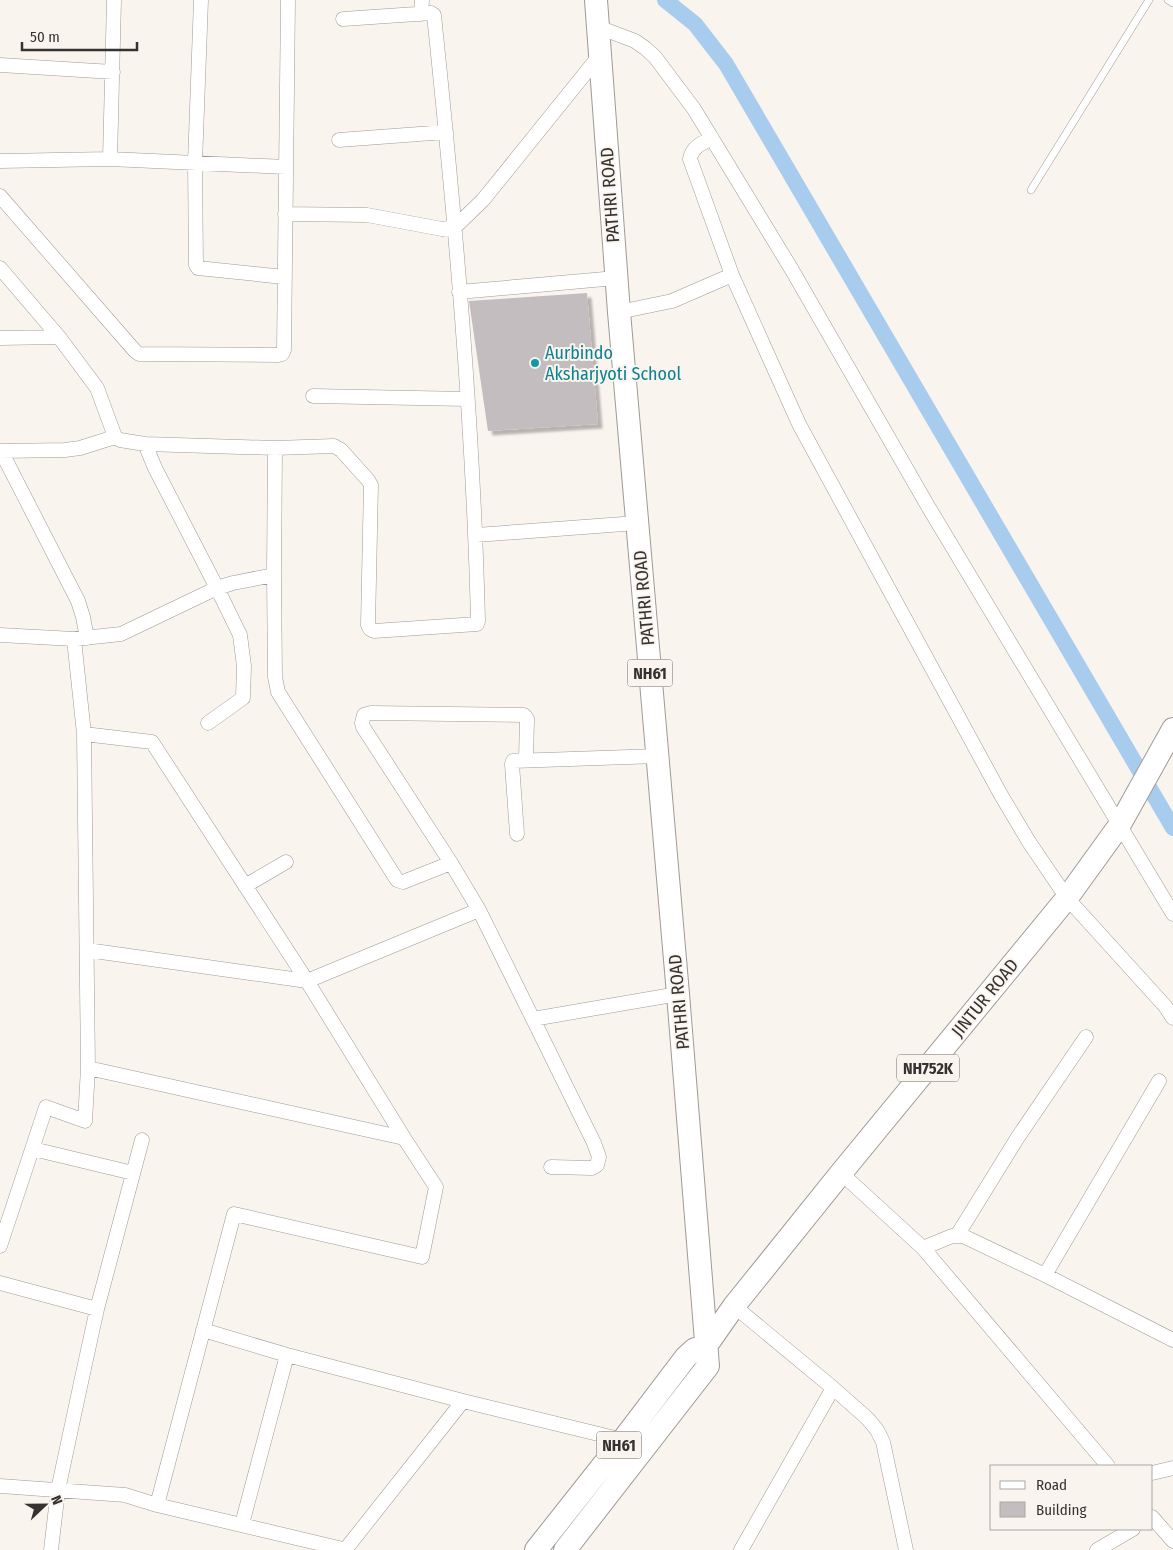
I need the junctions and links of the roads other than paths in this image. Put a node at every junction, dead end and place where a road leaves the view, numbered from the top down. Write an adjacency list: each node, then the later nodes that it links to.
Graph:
1 (114, 0): 12 (street)
2 (201, 0): 18 (street)
3 (288, 0): 19 (street)
4 (1149, 0): 20 (lane)
5 (1168, 0): 6 (lane)
6 (1173, 3)
7 (421, 7): 9 (street); 13 (street)
8 (594, 9): 10 (highway, PATHRI ROAD / NH61); 14 (street)
9 (343, 19)
10 (600, 54): 23 (street); 27 (highway, PATHRI ROAD / NH61)
11 (0, 65): 12 (street)
12 (113, 72): 16 (street)
13 (446, 132): 15 (street); 23 (street)
14 (712, 138): 25 (street); 49 (street)
15 (339, 140)
16 (110, 159): 17 (street); 18 (street)
17 (0, 161)
18 (195, 163): 19 (street); 26 (street)
19 (286, 166): 22 (street)
20 (1031, 190)
21 (0, 196): 26 (street)
22 (285, 214): 23 (street); 26 (street)
23 (455, 227): 28 (street)
24 (0, 268): 30 (street)
25 (732, 274): 29 (street); 54 (street)
26 (284, 277)
27 (616, 278): 28 (street); 29 (highway, PATHRI ROAD / NH61)
28 (459, 292): 33 (street)
29 (619, 312): 38 (highway, PATHRI ROAD / NH61)
30 (59, 337): 31 (street); 34 (street)
31 (0, 338)
32 (313, 396): 33 (street)
33 (467, 399): 39 (street)
34 (116, 437): 35 (street); 37 (street)
35 (145, 444): 36 (street); 41 (street)
36 (275, 448): 39 (street); 40 (street)
37 (0, 451): 43 (street)
38 (637, 523): 39 (street); 47 (highway, PATHRI ROAD / NH61)
39 (476, 535)
40 (274, 575): 41 (street); 52 (street)
41 (217, 588): 43 (street); 44 (street)
42 (0, 636): 43 (street)
43 (80, 639): 46 (street)
44 (208, 722)
45 (1173, 729): 49 (highway, NH752K)
46 (84, 734): 53 (street); 57 (street)
47 (658, 756): 48 (street); 59 (highway, PATHRI ROAD / NH61)
48 (526, 759): 50 (street); 52 (street)
49 (1122, 822): 54 (highway, JINTUR ROAD / NH752K); 56 (street)
50 (517, 834)
51 (286, 862): 53 (street)
52 (451, 862): 55 (street)
53 (245, 886): 58 (street)
54 (1067, 898): 60 (street); 70 (highway, JINTUR ROAD / NH752K)
55 (478, 910): 58 (street); 61 (street)
56 (1173, 914)
57 (86, 950): 58 (street); 63 (street)
58 (307, 982): 65 (street)
59 (678, 994): 61 (street); 80 (highway, PATHRI ROAD / NH61)
60 (1173, 1018)
61 (533, 1019): 68 (street)
62 (1086, 1037): 71 (street)
63 (88, 1068): 65 (street); 67 (street)
64 (1159, 1081): 74 (street)
65 (404, 1138): 78 (street)
66 (142, 1140): 69 (street)
67 (32, 1149): 69 (street); 72 (street)
68 (551, 1168)
69 (133, 1173): 76 (street)
70 (841, 1173): 73 (street); 77 (highway, JINTUR ROAD / NH752K)
71 (958, 1234): 73 (street); 74 (street)
72 (0, 1246)
73 (923, 1248): 85 (street)
74 (1045, 1275): 79 (street)
75 (0, 1283): 76 (street)
76 (97, 1309): 89 (street)
77 (731, 1310): 80 (highway, NH752K); 82 (street)
78 (203, 1330): 81 (street); 90 (street)
79 (1173, 1340)
80 (706, 1346): 84 (highway, NH61); 98 (highway, NH61)
81 (287, 1355): 83 (street); 92 (street)
82 (833, 1388): 99 (street); 100 (street)
83 (463, 1401): 84 (street); 96 (street)
84 (624, 1440): 97 (highway, NH61)
85 (1107, 1465)
86 (1173, 1468): 87 (street)
87 (1153, 1473)
88 (0, 1486): 89 (street)
89 (58, 1490): 90 (street); 95 (street)
90 (157, 1505): 92 (street)
91 (1153, 1518): 94 (street)
92 (242, 1524): 96 (street)
93 (1131, 1530): 101 (street)
94 (1173, 1541)
95 (51, 1550)
96 (346, 1550)
97 (536, 1550)
98 (565, 1550)
99 (741, 1550)
100 (906, 1550)
101 (1097, 1550)

